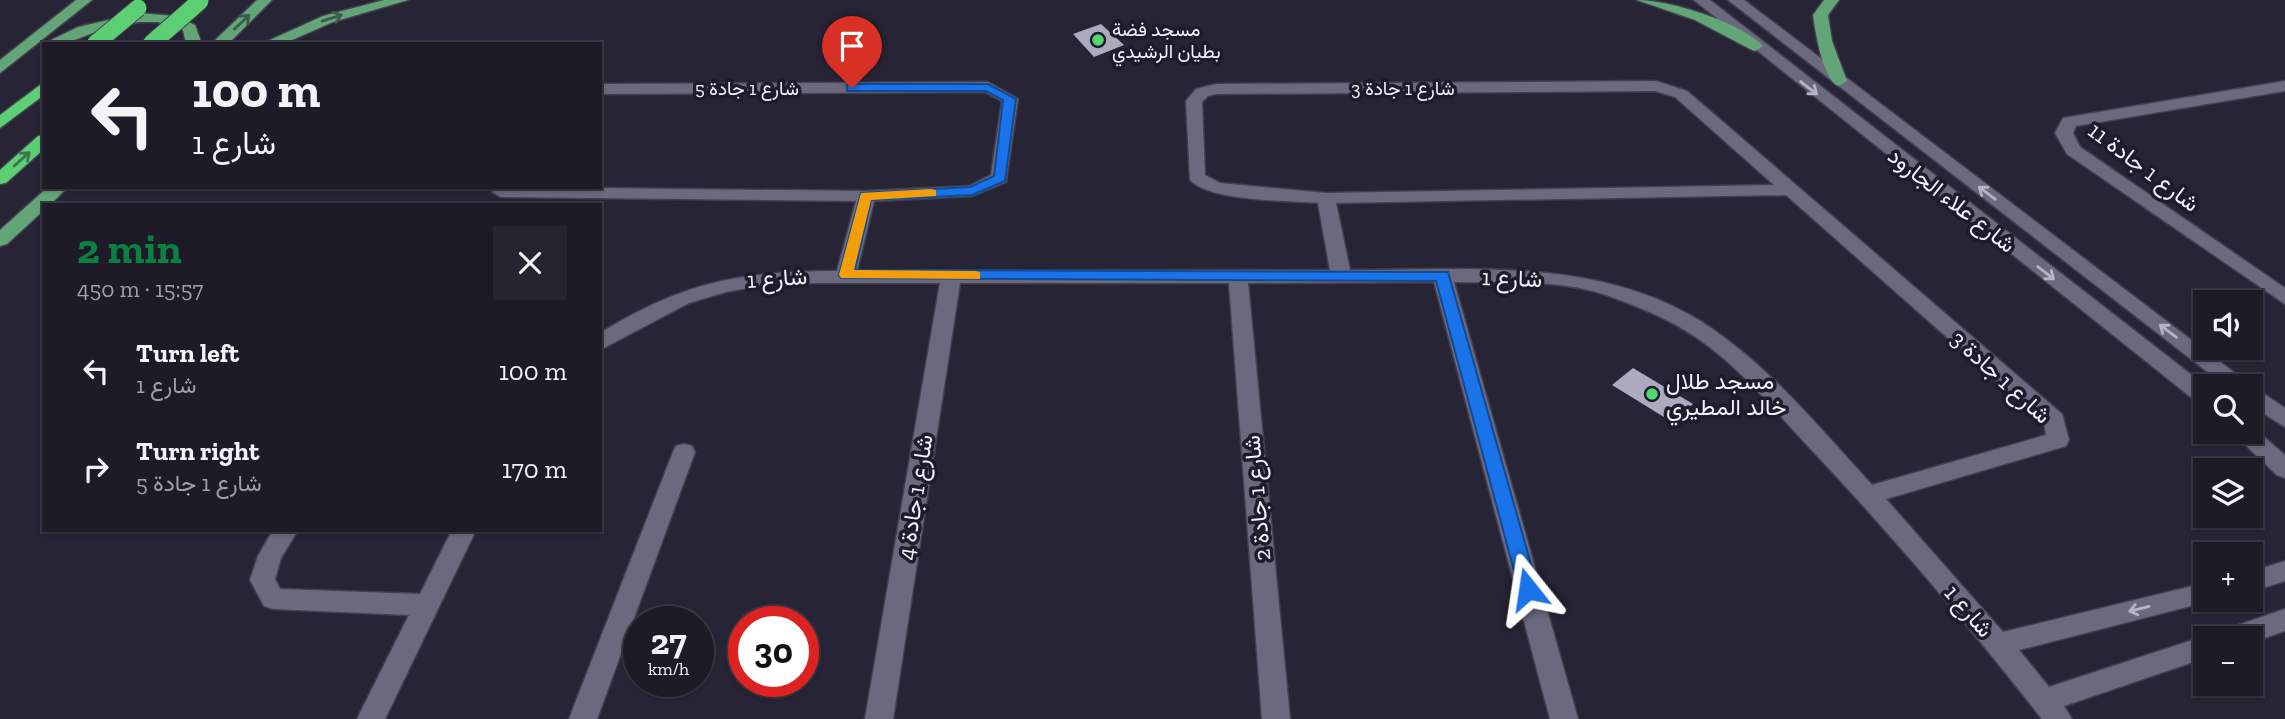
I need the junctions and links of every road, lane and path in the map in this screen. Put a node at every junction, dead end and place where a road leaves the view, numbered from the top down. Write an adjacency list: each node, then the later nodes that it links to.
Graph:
1 (85, 0): 10 (main road)
2 (147, 0): 12 (highway, bridge)
3 (201, 0): 13 (highway, bridge)
4 (265, 0): 15 (main road, one-way to 4)
5 (401, 0): 16 (main road, one-way to 5)
6 (1644, 0): 17 (main road)
7 (1701, 0): 17 (street, شارع علاء الجارود)
8 (1735, 0): 21 (street, شارع علاء الجارود)
9 (1832, 0): 21 (main road)
10 (67, 8): 19 (main road)
11 (56, 42): 14 (main road)
12 (97, 42)
13 (153, 42)
14 (194, 42)
15 (221, 42)
16 (274, 42)
17 (1755, 46): 42 (street, شارع علاء الجارود, one-way to 42)
18 (42, 48): 20 (main road)
19 (0, 68)
20 (0, 78)
21 (1839, 81): 41 (street, شارع علاء الجارود, one-way to 21)
22 (2285, 86): 39 (street, شارع 1 جادة 11)
23 (42, 89): 25 (highway)
24 (602, 89): 31 (street, شارع 1 جادة 5)
25 (0, 123)
26 (42, 142): 27 (highway, one-way to 26)
27 (0, 179)
28 (55, 189): 33 (main road)
29 (1788, 190): 32 (street, شارع 1 جادة 3); 32 (street, شارع 1 جادة 3); 48 (street, شارع 1 جادة 3)
30 (499, 195): 31 (street, شارع 1 جادة 5)
31 (866, 196): 34 (street)
32 (1326, 198): 36 (street)
33 (0, 240)
34 (846, 275): 35 (street, شارع 1); 40 (street, شارع 1)
35 (951, 275): 38 (street, شارع 1); 62 (street, شارع 1 جادة 4)
36 (1341, 275): 37 (street, شارع 1); 38 (street, شارع 1)
37 (1443, 276): 48 (street, شارع 1); 64 (street)
38 (1238, 277): 63 (street, شارع 1 جادة 2)
39 (2285, 297)
40 (602, 342)
41 (2225, 374)
42 (2193, 388)
43 (2263, 403): 44 (street)
44 (2285, 419)
45 (2259, 444): 47 (street)
46 (684, 452): 61 (street)
47 (2285, 469)
48 (1869, 495): 57 (street, شارع 1)
49 (285, 532): 54 (street)
50 (463, 532): 54 (street)
51 (2285, 571): 52 (street)
52 (2263, 578)
53 (2193, 596): 57 (street, شارع 1, one-way to 57)
54 (427, 605): 60 (street)
55 (2285, 620): 56 (street)
56 (2263, 628)
57 (1998, 644): 59 (street, شارع 1)
58 (2193, 652): 59 (street, شارع 1)
59 (2051, 710)
60 (371, 719)
61 (583, 719)
62 (879, 719)
63 (1276, 719)
64 (1564, 719)

